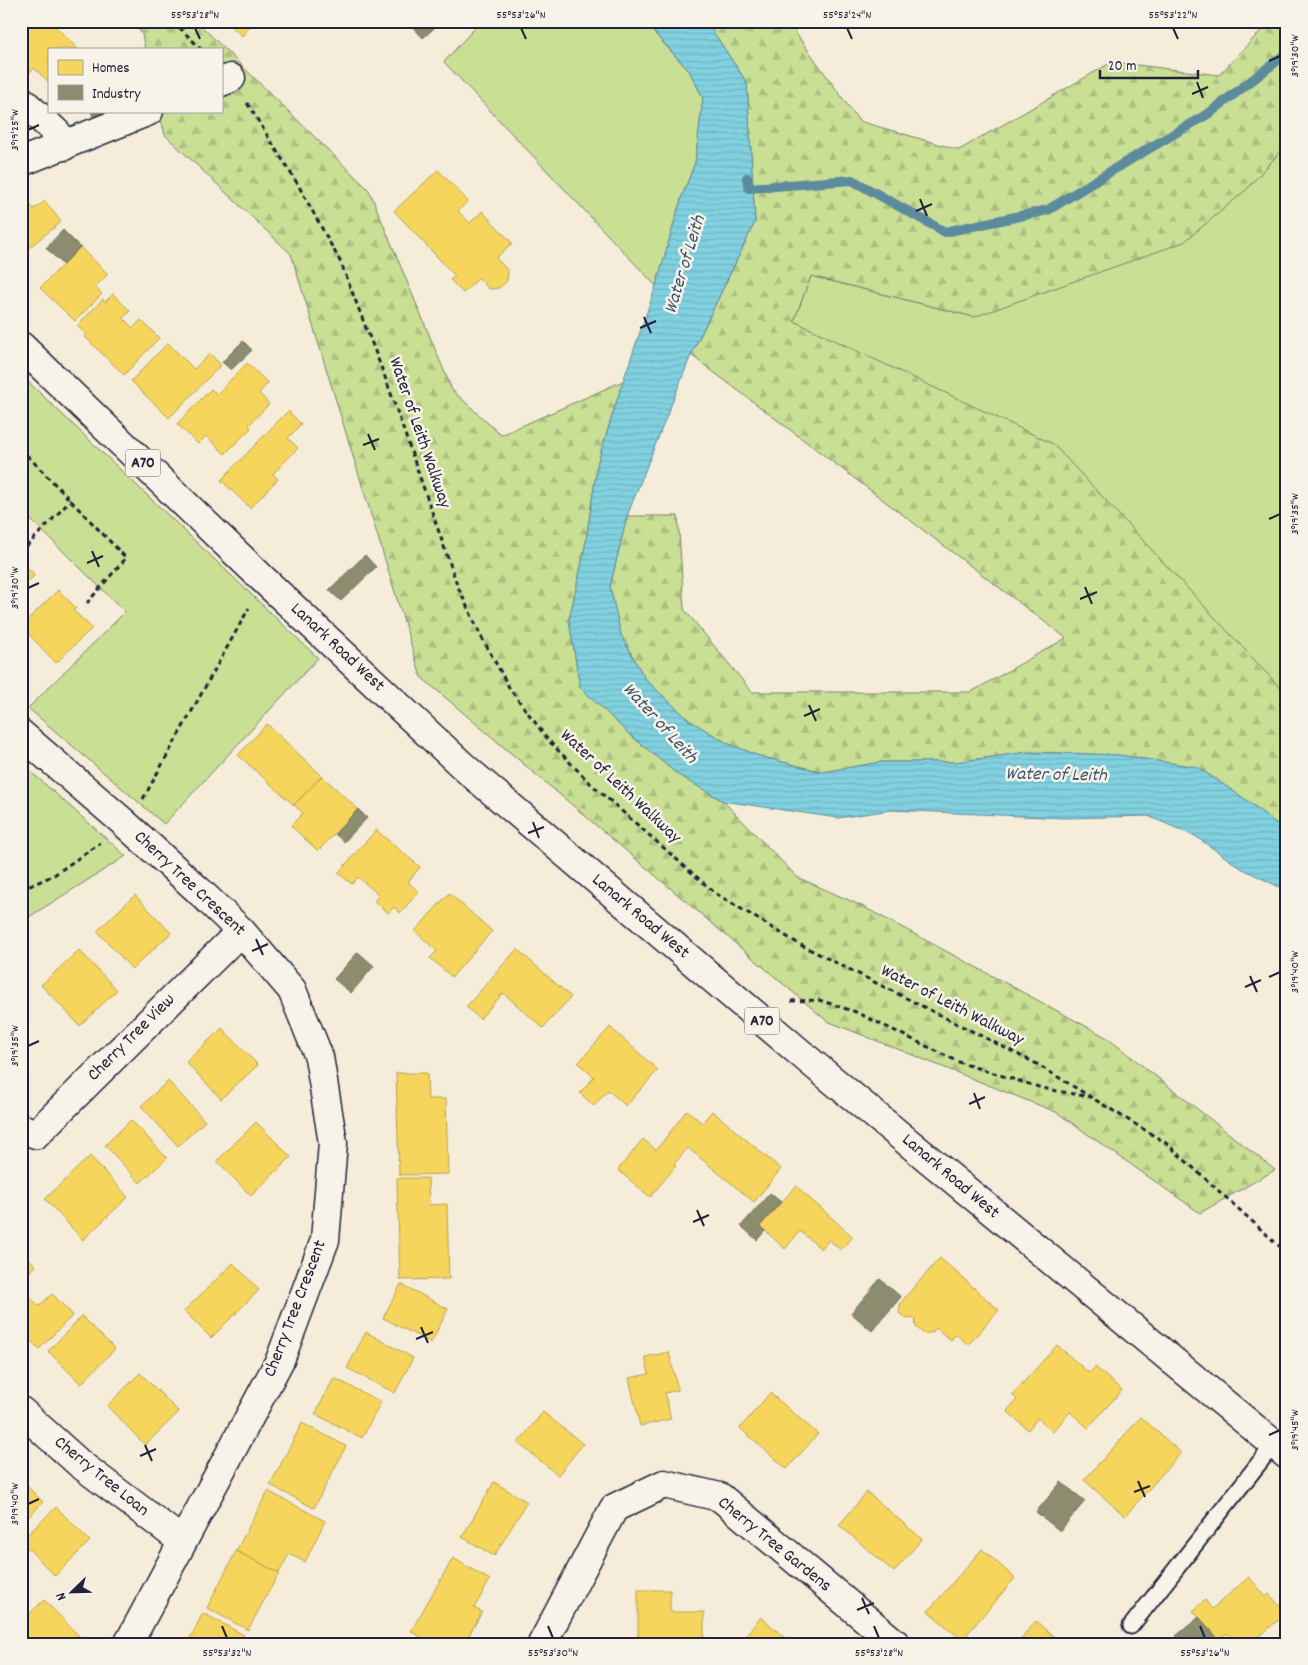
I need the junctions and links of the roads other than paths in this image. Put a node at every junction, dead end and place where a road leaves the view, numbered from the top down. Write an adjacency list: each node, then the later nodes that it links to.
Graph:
1 (21, 100): 3 (street)
2 (147, 112): 3 (street)
3 (64, 146): 4 (street)
4 (21, 162)
5 (21, 346): 10 (street, Lanark Road West / A70)
6 (21, 734): 7 (street, Cherry Tree Crescent)
7 (241, 932): 8 (street, Cherry Tree View); 11 (street, Cherry Tree Crescent)
8 (21, 1128)
9 (21, 1410): 11 (street, Cherry Tree Loan)
10 (1280, 1449): 12 (lane)
11 (182, 1541): 13 (street, Cherry Tree Crescent)
12 (1131, 1626)
13 (128, 1644)
14 (542, 1644): 15 (street, Cherry Tree Gardens)
15 (896, 1644)

